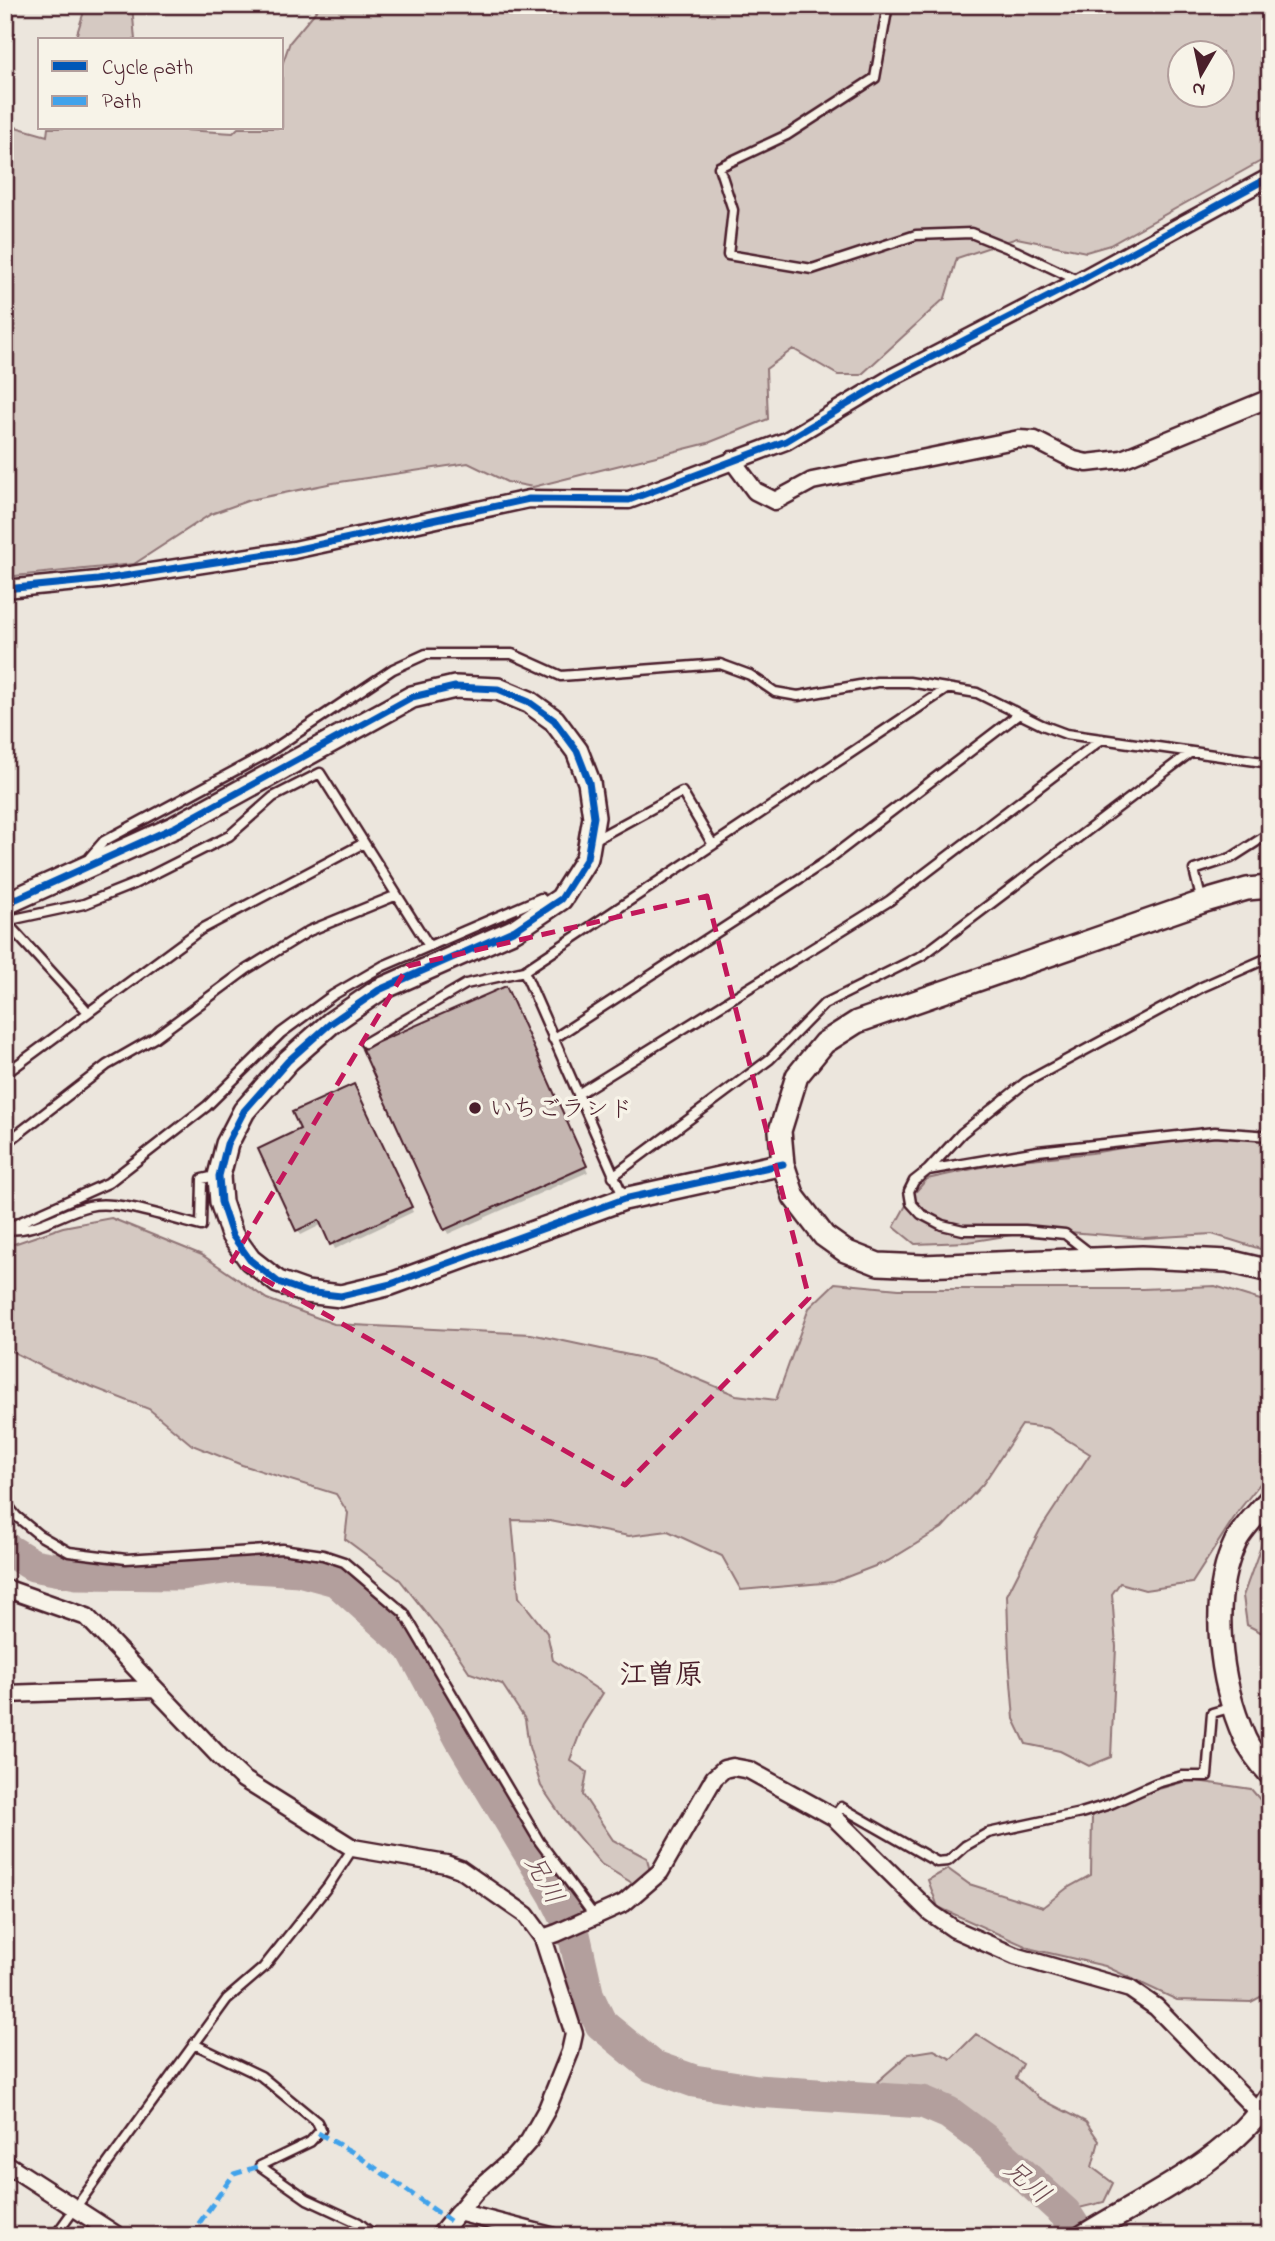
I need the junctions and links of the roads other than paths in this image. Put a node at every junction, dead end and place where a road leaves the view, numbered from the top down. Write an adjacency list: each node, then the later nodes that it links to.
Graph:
1 (888, 5): 3 (lane)
2 (1270, 177): 3 (street)
3 (1079, 281): 5 (street)
4 (1270, 398): 5 (street)
5 (732, 460): 6 (street)
6 (5, 589)
7 (948, 688): 8 (lane); 16 (lane); 17 (lane)
8 (1019, 714): 9 (lane); 28 (lane)
9 (1102, 739): 10 (lane); 31 (lane)
10 (1191, 752): 11 (lane); 37 (lane)
11 (1270, 763)
12 (279, 783): 14 (street); 15 (lane); 17 (street); 23 (lane)
13 (1270, 833): 20 (lane)
14 (589, 843): 16 (lane); 22 (street)
15 (364, 844): 19 (lane); 27 (lane)
16 (713, 845): 26 (lane)
17 (81, 868): 21 (street)
18 (1270, 887): 20 (street)
19 (397, 895): 24 (lane); 33 (lane)
20 (1202, 902): 34 (street)
21 (5, 904)
22 (550, 907): 24 (lane); 36 (street)
23 (6, 921): 27 (lane)
24 (429, 946): 39 (lane)
25 (1270, 957): 35 (lane)
26 (524, 971): 28 (lane); 29 (lane)
27 (88, 1012): 30 (lane)
28 (553, 1039): 31 (lane)
29 (365, 1042)
30 (5, 1074)
31 (578, 1094): 37 (lane)
32 (1270, 1136): 35 (lane)
33 (5, 1144)
34 (783, 1164): 38 (street); 40 (street)
35 (928, 1170): 40 (lane)
36 (219, 1176): 38 (street); 39 (lane)
37 (613, 1176): 38 (lane)
38 (624, 1199)
39 (5, 1229)
40 (1097, 1259): 41 (street)
41 (1270, 1271)
42 (1270, 1499): 47 (street)
43 (5, 1502): 51 (lane)
44 (5, 1588): 45 (street)
45 (154, 1689): 46 (street); 50 (street)
46 (5, 1694)
47 (1233, 1707): 48 (street); 49 (lane)
48 (1270, 1774)
49 (834, 1817): 51 (street); 54 (street)
50 (353, 1848): 52 (street); 53 (lane)
51 (595, 1917): 52 (street)
52 (550, 1936): 57 (street)
53 (194, 2044): 56 (lane); 60 (lane)
54 (1266, 2112): 63 (street)
55 (5, 2163): 56 (street)
56 (77, 2208): 58 (lane); 59 (street)
57 (458, 2212): 61 (street); 62 (street)
58 (55, 2236)
59 (118, 2236)
60 (374, 2236)
61 (439, 2236)
62 (551, 2236)
63 (1083, 2236)

